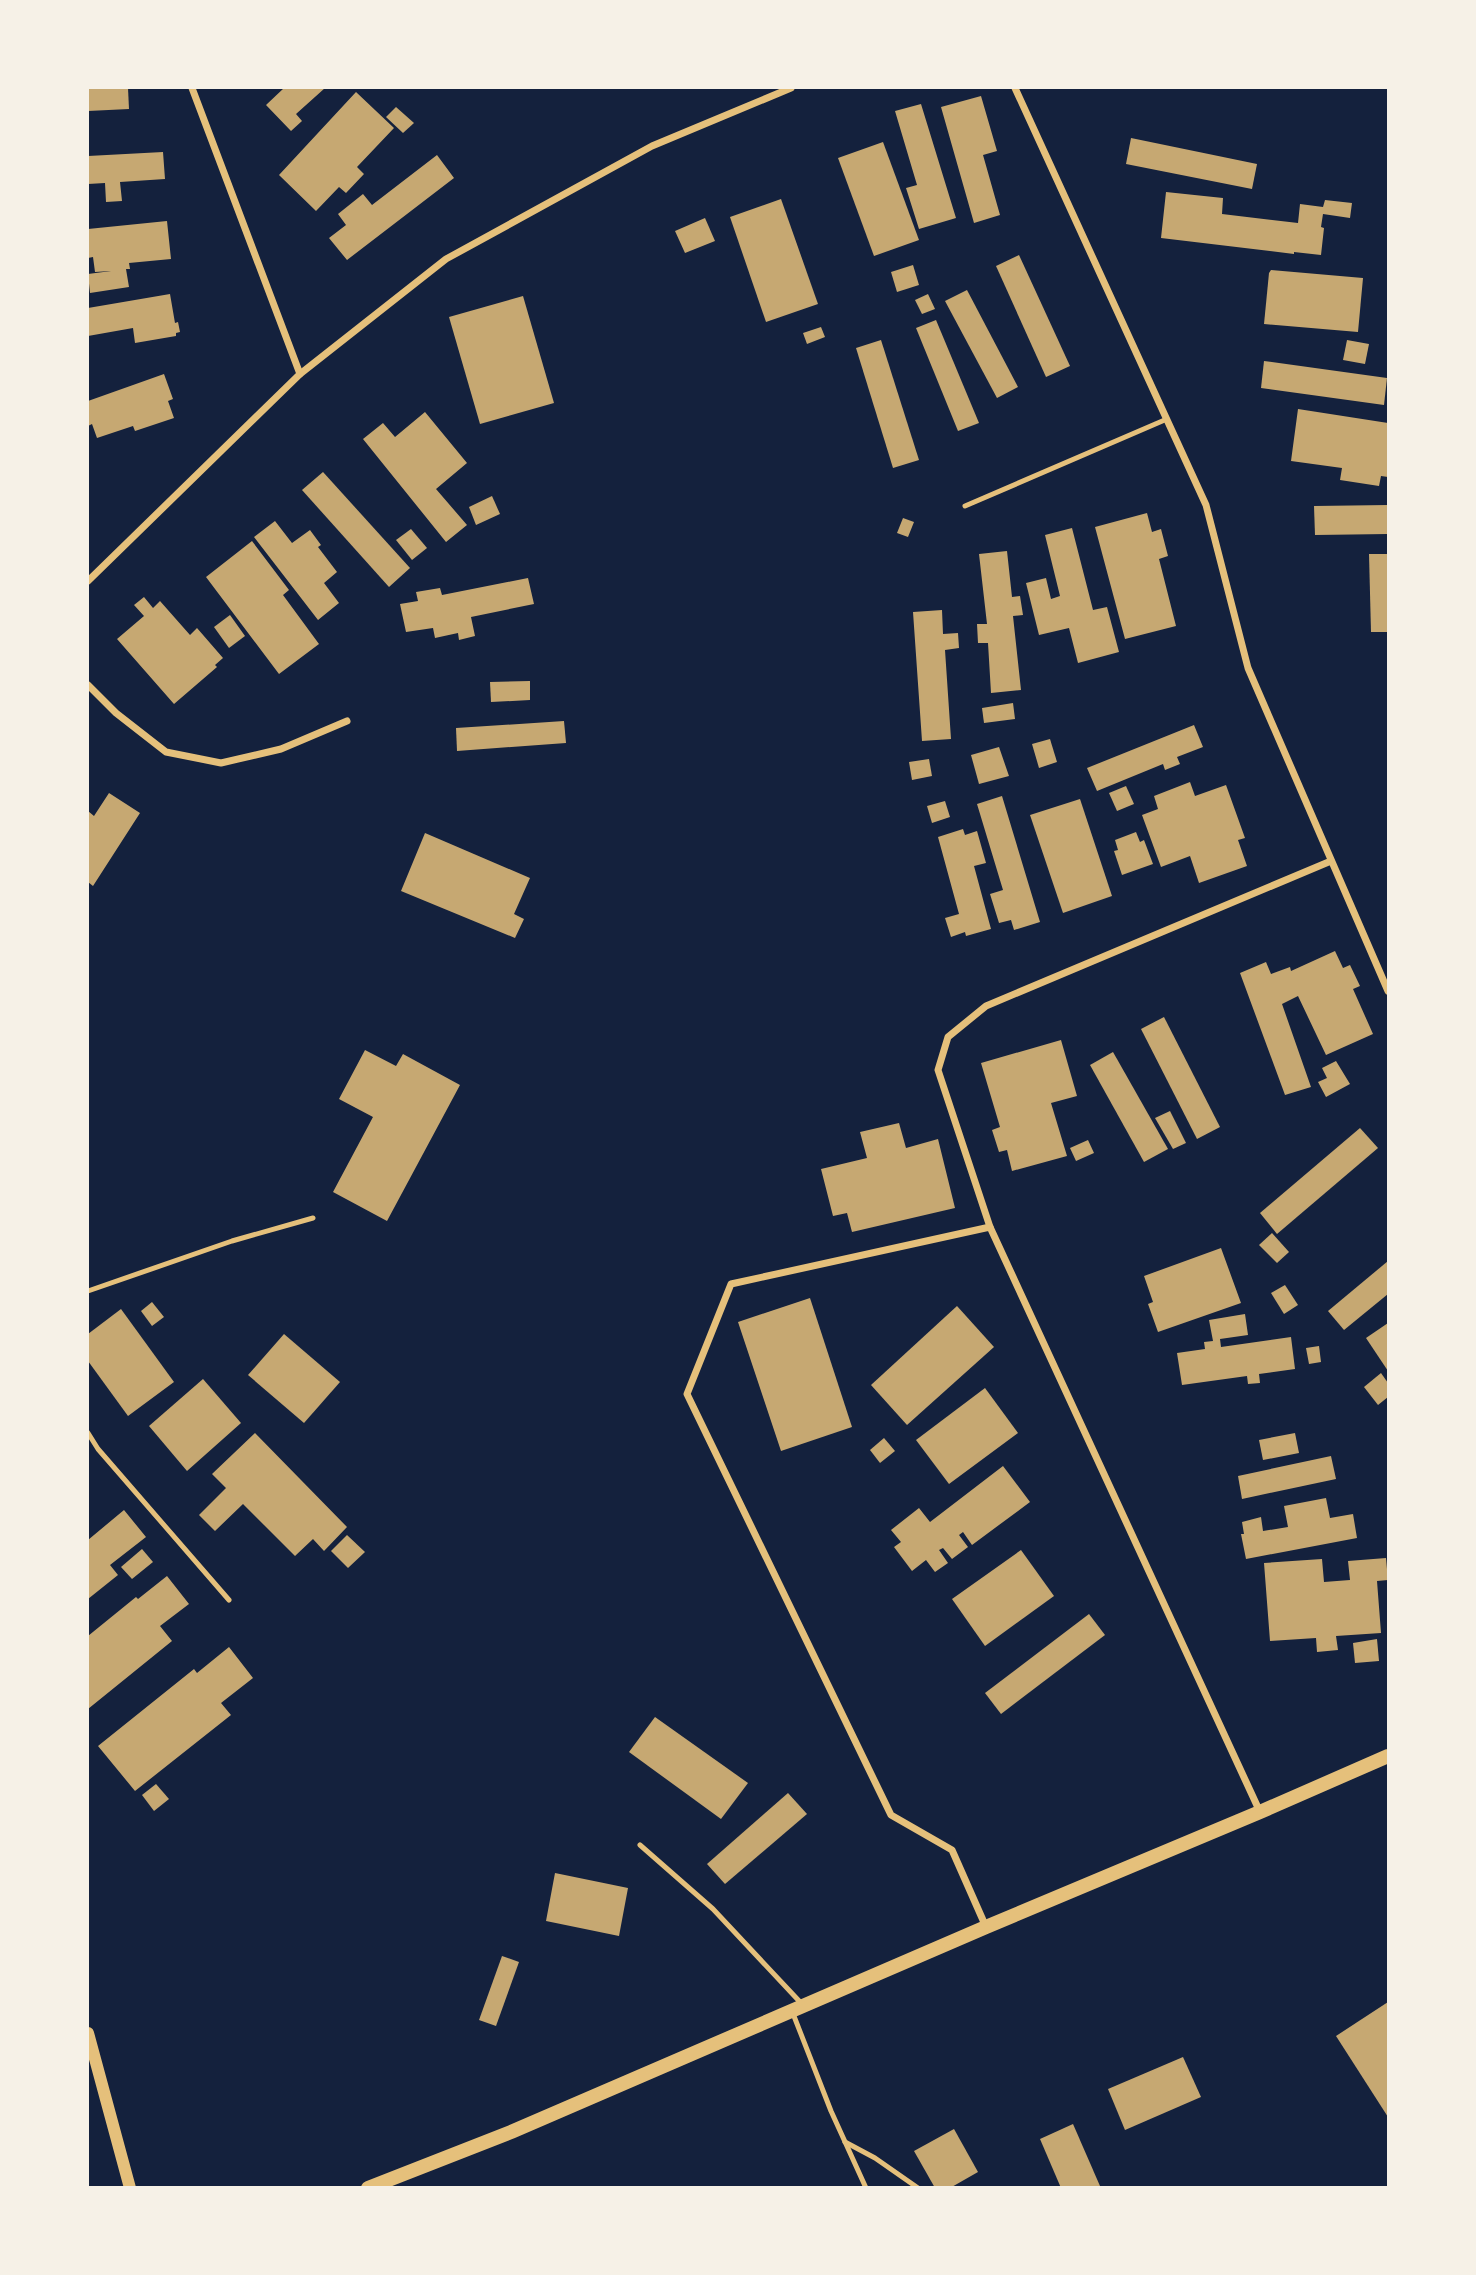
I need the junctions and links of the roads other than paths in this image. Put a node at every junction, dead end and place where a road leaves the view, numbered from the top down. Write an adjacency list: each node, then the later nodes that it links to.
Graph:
1 (192, 88): 4 (street)
2 (791, 88): 4 (street)
3 (1015, 88): 5 (street)
4 (300, 374): 7 (street)
5 (1167, 419): 6 (lane); 10 (street)
6 (965, 506)
7 (88, 581)
8 (88, 685): 9 (street)
9 (347, 721)
10 (1331, 861): 11 (street); 13 (street)
11 (1388, 991)
12 (313, 1218): 14 (lane)
13 (990, 1227): 18 (street); 20 (street)
14 (88, 1291)
15 (88, 1433): 16 (lane)
16 (229, 1600)
17 (1388, 1756): 18 (main road)
18 (1259, 1812): 20 (main road)
19 (640, 1844): 21 (lane)
20 (986, 1927): 21 (main road)
21 (798, 2008): 23 (lane); 25 (main road)
22 (88, 2033): 24 (street)
23 (845, 2142): 26 (lane); 27 (lane)
24 (130, 2188)
25 (368, 2188)
26 (866, 2188)
27 (918, 2188)

